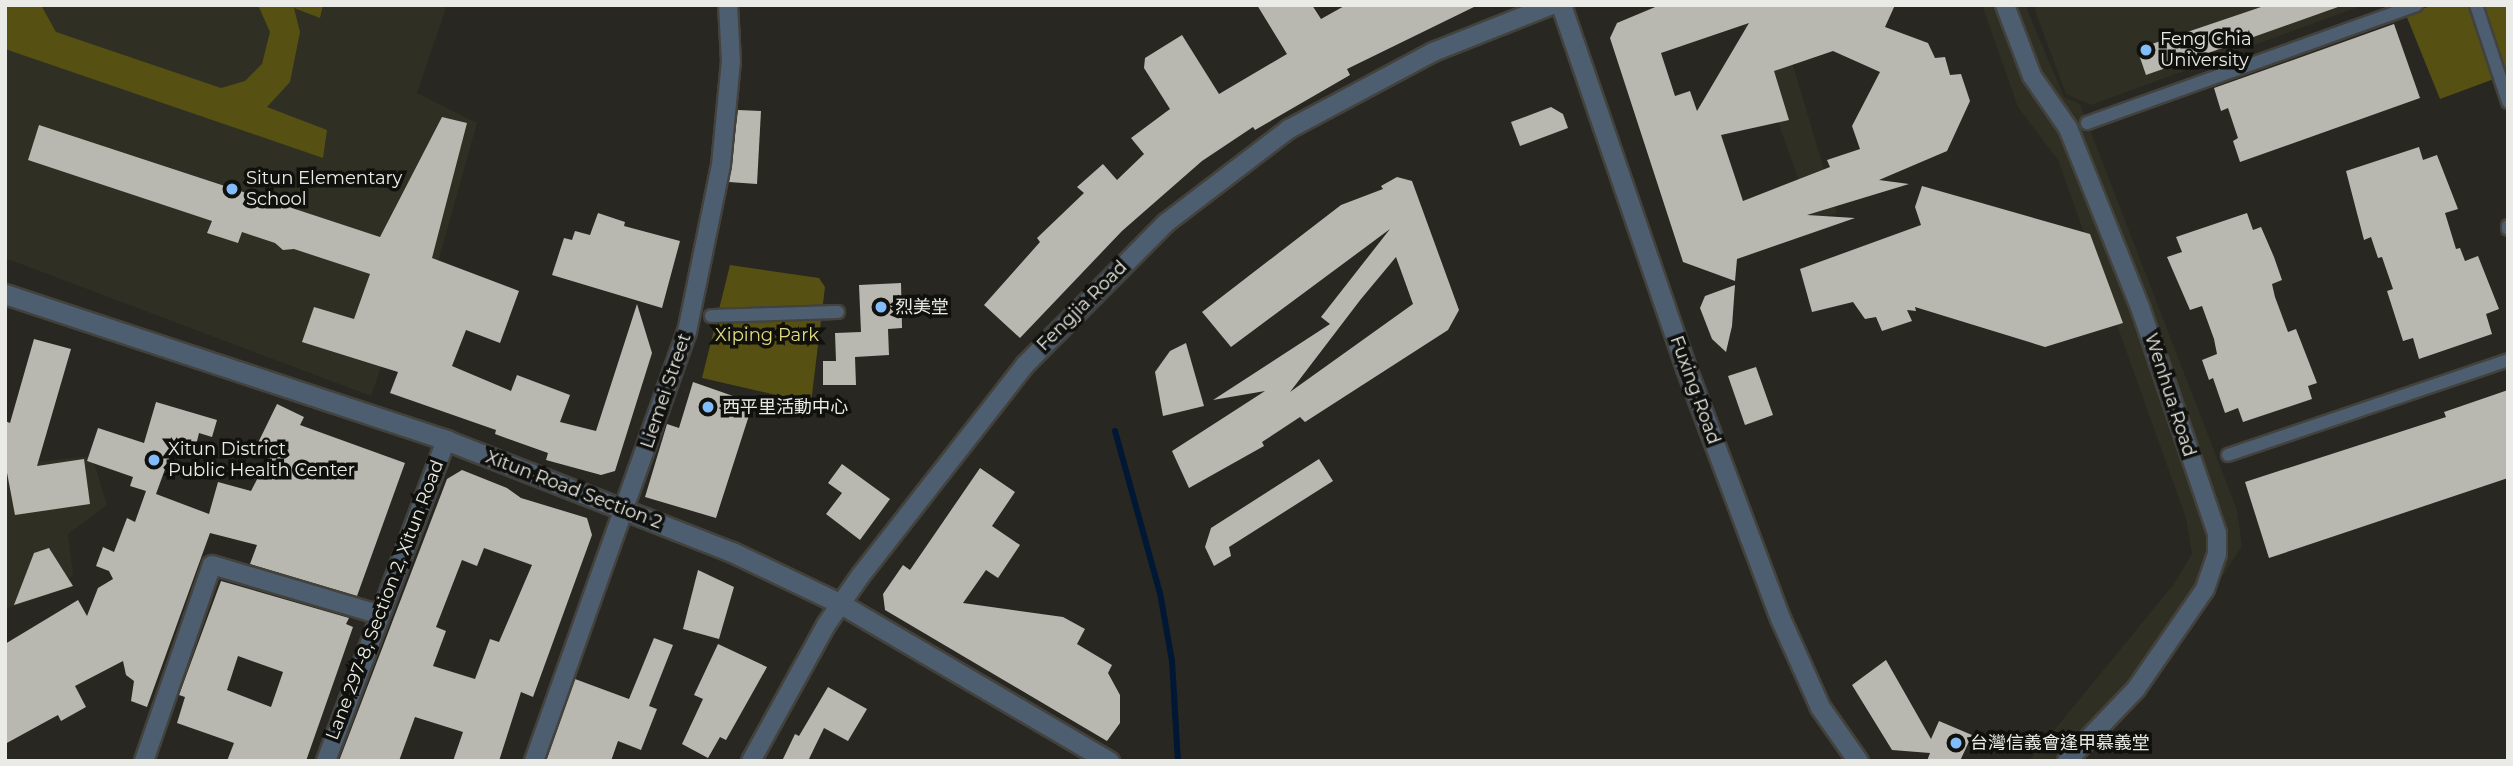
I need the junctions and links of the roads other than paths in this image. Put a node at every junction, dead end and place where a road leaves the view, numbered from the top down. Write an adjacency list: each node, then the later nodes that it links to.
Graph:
1 (728, 5): 15 (street, Liemei Street)
2 (1552, 5): 16 (street, Fengjia Road)
3 (1561, 5): 23 (street, Fuxing Road)
4 (2005, 5): 24 (street, Wenhua Road)
5 (2416, 5): 8 (street)
6 (2476, 5): 7 (street)
7 (2508, 102)
8 (2087, 123)
9 (5, 295): 13 (street, Xitun Road Section 2)
10 (838, 312): 11 (street)
11 (711, 316)
12 (2508, 360): 14 (street)
13 (446, 440): 15 (street, Xitun Road Section 2); 17 (street, Lane 297-8, Section 2, Xitun Road)
14 (2228, 455)
15 (624, 509): 16 (street, Xitun Road Section 2); 20 (street, Liemei Street)
16 (841, 604): 21 (street, Fengjia Road); 22 (street, Xitun Road Section 2)
17 (377, 614): 18 (street); 19 (street, Lane 297-8, Section 2, Xitun Road)
18 (144, 761)
19 (326, 761)
20 (534, 761)
21 (751, 761)
22 (1109, 761)
23 (1858, 761)
24 (2067, 761)

